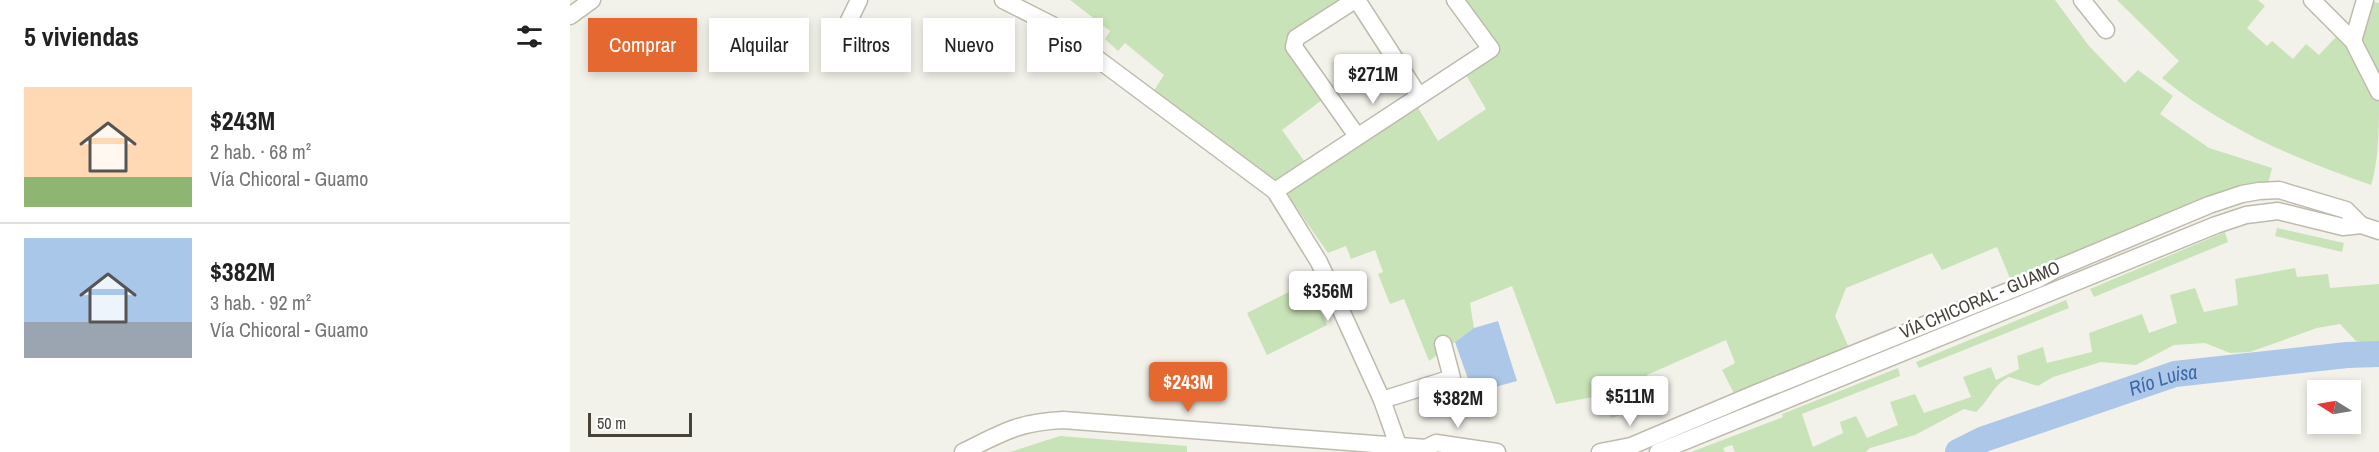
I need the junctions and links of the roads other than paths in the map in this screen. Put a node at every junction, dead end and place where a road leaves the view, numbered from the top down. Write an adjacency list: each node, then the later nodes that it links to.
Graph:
1 (592, 0): 9 (street)
2 (859, 0): 10 (street)
3 (1003, 0): 16 (street)
4 (1356, 0): 14 (street); 15 (street)
5 (1455, 0): 14 (street)
6 (2082, 0): 11 (street)
7 (2312, 0): 12 (street)
8 (2365, 0): 12 (street)
9 (570, 16)
10 (850, 18)
11 (2106, 30)
12 (2353, 41): 13 (street)
13 (2379, 92)
14 (1419, 96): 15 (street)
15 (1357, 136): 16 (street)
16 (1275, 191): 24 (street)
17 (2373, 227): 18 (street, VÍA CHICORAL - GUAMO); 19 (street, VÍA CHICORAL - GUAMO)
18 (2056, 269): 19 (street); 20 (street, VÍA CHICORAL - GUAMO)
19 (2062, 287): 22 (street, VÍA CHICORAL - GUAMO)
20 (1890, 338): 22 (street); 23 (street, VÍA CHICORAL - GUAMO)
21 (1443, 344): 24 (street)
22 (1897, 354): 23 (street, VÍA CHICORAL - GUAMO)
23 (1767, 397): 25 (street, VÍA CHICORAL - GUAMO)
24 (1382, 400): 26 (street)
25 (1671, 437): 30 (street, VÍA CHICORAL - GUAMO); 31 (street, VÍA CHICORAL - GUAMO)
26 (1398, 445): 27 (street); 28 (street)
27 (1428, 450): 29 (street)
28 (963, 452)
29 (1497, 452)
30 (1600, 452)
31 (1658, 452)

